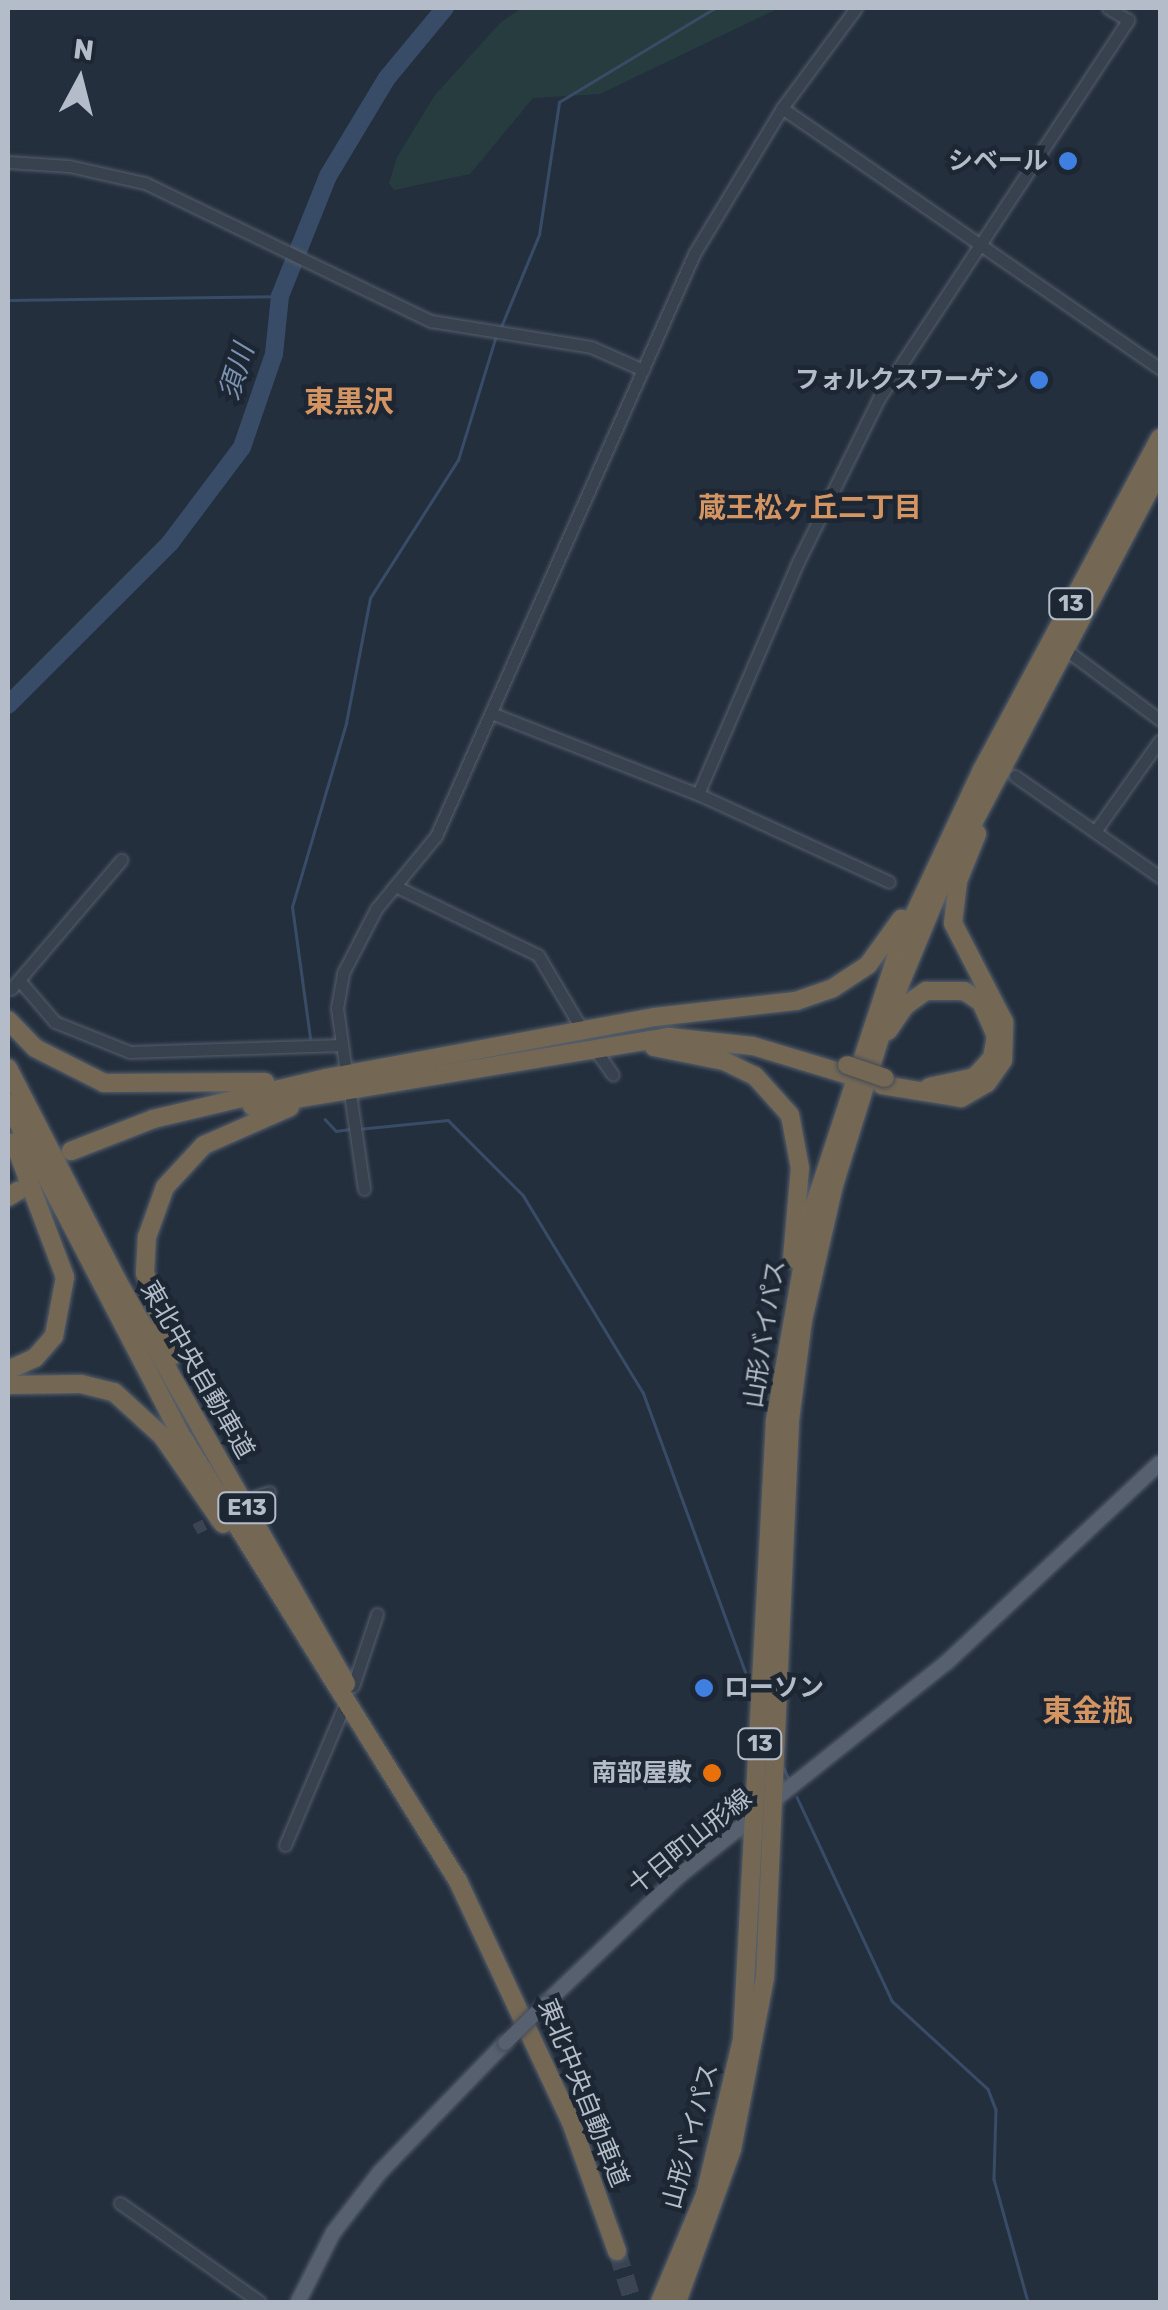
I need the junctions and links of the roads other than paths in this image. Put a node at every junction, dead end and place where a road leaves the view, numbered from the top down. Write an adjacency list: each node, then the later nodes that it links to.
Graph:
1 (856, 8): 3 (street)
2 (1108, 8): 5 (street)
3 (782, 108): 5 (street); 7 (street)
4 (8, 162): 7 (street)
5 (980, 242): 6 (street); 17 (street)
6 (1160, 369)
7 (643, 370): 11 (street)
8 (1160, 438): 15 (highway, 山形バイパス / 13)
9 (1160, 470): 10 (highway, 山形バイパス / 13)
10 (1062, 647): 12 (highway, 山形バイパス / 13); 13 (street)
11 (492, 714): 17 (street); 22 (street)
12 (1024, 718): 25 (highway, 山形バイパス / 13); 32 (highway)
13 (1160, 720)
14 (1160, 740): 18 (street)
15 (982, 770): 24 (highway); 41 (highway, 山形バイパス / 13)
16 (1015, 776): 18 (street)
17 (698, 794): 21 (street)
18 (1096, 830): 20 (street)
19 (121, 860): 26 (street)
20 (1160, 877)
21 (889, 882)
22 (395, 886): 24 (street); 26 (street)
23 (8, 1020): 33 (highway)
24 (582, 1029): 30 (highway); 33 (highway)
25 (878, 1044): 32 (highway); 49 (highway, 山形バイパス / 13)
26 (341, 1045): 28 (street)
27 (601, 1049): 30 (highway); 31 (street); 33 (highway); 41 (highway)
28 (344, 1065)
29 (8, 1068): 46 (highway, 東北中央自動車道 / E13)
30 (846, 1070): 32 (highway)
31 (613, 1075)
32 (884, 1082)
33 (327, 1086): 37 (highway); 46 (highway)
34 (350, 1100): 38 (street)
35 (8, 1103): 47 (highway, 東北中央自動車道 / E13)
36 (8, 1128): 39 (highway)
37 (74, 1156)
38 (364, 1189)
39 (8, 1370)
40 (8, 1386): 47 (highway)
41 (780, 1389): 49 (highway, 山形バイパス / 13)
42 (1160, 1463): 49 (main road, 十日町山形線)
43 (269, 1492): 44 (street)
44 (254, 1497)
45 (377, 1614): 47 (street)
46 (322, 1639): 48 (highway, 東北中央自動車道 / E13)
47 (345, 1698): 48 (highway, 東北中央自動車道 / E13); 50 (street)
48 (408, 1798): 52 (highway, 東北中央自動車道 / E13)
49 (767, 1808): 54 (main road, 十日町山形線, bridge); 55 (highway, 山形バイパス / 13); 56 (highway, 山形バイパス / 13)
50 (285, 1845)
51 (120, 2203): 53 (street)
52 (617, 2251)
53 (260, 2302)
54 (298, 2302)
55 (660, 2302)
56 (676, 2302)

